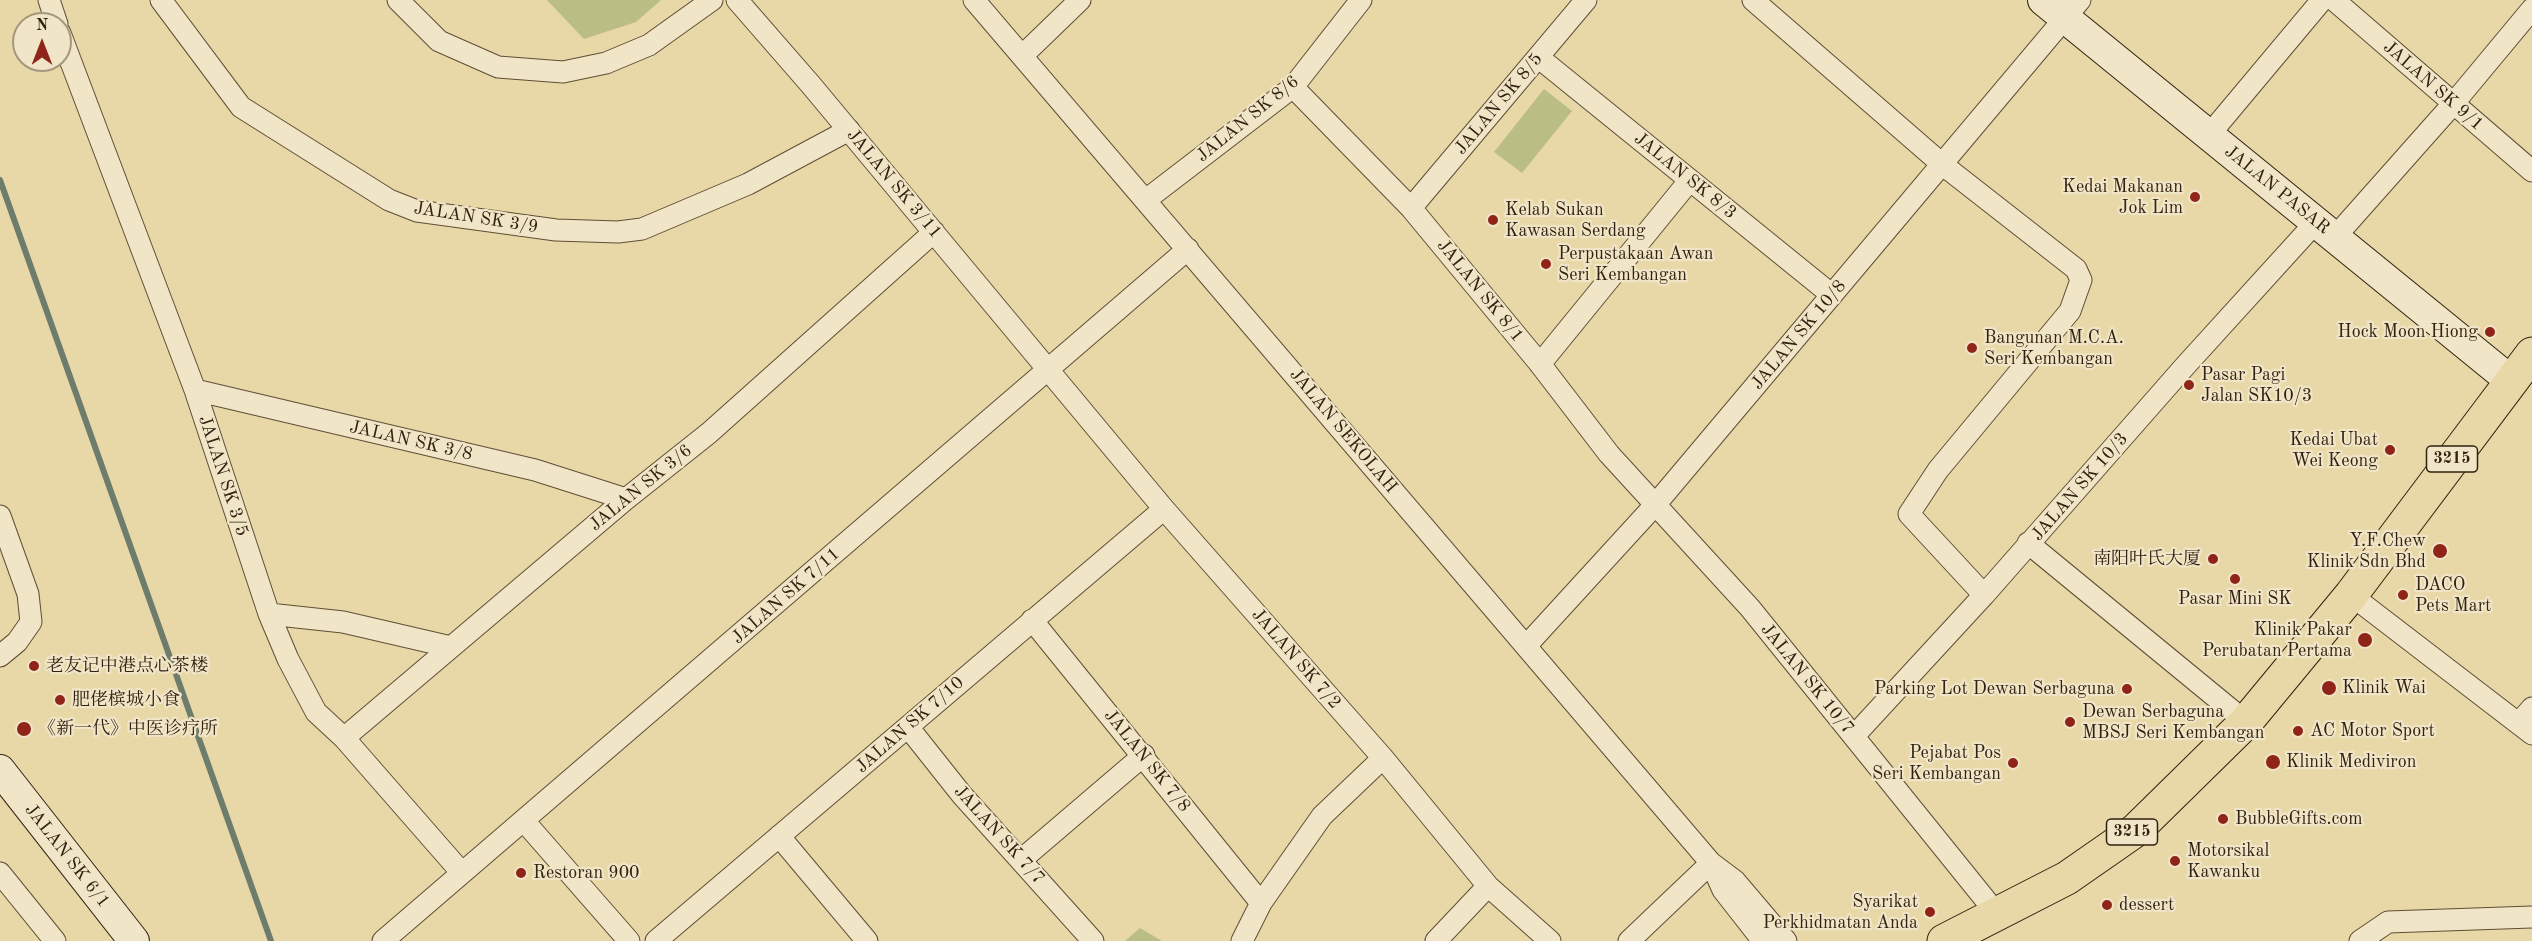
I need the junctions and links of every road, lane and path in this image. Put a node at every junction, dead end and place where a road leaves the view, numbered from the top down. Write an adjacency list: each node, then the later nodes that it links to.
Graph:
1 (161, 0): 19 (street, JALAN SK 3/9)
2 (398, 0): 3 (street)
3 (712, 0)
4 (736, 0): 19 (street, JALAN SK 3/11)
5 (974, 0): 14 (street, JALAN SEKOLAH)
6 (1080, 0): 14 (street)
7 (1361, 0): 17 (street, JALAN SK 8/6)
8 (1586, 0): 15 (street, JALAN SK 8/5)
9 (1754, 0): 21 (street)
10 (2322, 0): 20 (street)
11 (2334, 0): 18 (street, JALAN SK 9/1)
12 (2063, 6): 20 (street, JALAN PASAR); 21 (street, JALAN SK 10/8)
13 (2532, 9): 18 (street, JALAN SK 10/3)
14 (1022, 56): 24 (street, JALAN SEKOLAH)
15 (1538, 57): 23 (street, JALAN SK 8/3); 25 (street, JALAN SK 8/5)
16 (72, 65): 34 (street, JALAN SK 3/5)
17 (1293, 87): 24 (street, JALAN SK 8/6); 25 (street, JALAN SK 8/1)
18 (2453, 104): 22 (street, JALAN SK 9/1); 26 (street, JALAN SK 10/3)
19 (849, 130): 27 (street, JALAN SK 3/11)
20 (2210, 135): 26 (street, JALAN PASAR)
21 (1943, 165): 29 (street, JALAN SK 10/8); 40 (street)
22 (2532, 171)
23 (1690, 180): 29 (street, JALAN SK 8/3); 31 (street)
24 (1147, 200): 28 (street, JALAN SEKOLAH)
25 (1411, 208): 31 (street, JALAN SK 8/1)
26 (2326, 229): 33 (street, JALAN PASAR); 39 (street, JALAN SK 10/3)
27 (934, 232): 32 (street, JALAN SK 3/11); 35 (street, JALAN SK 3/6)
28 (1188, 249): 32 (street, JALAN SK 7/11); 44 (street, JALAN SEKOLAH)
29 (1832, 295): 36 (street, JALAN SK 10/8)
30 (2532, 354): 33 (main road, 3215)
31 (1540, 364): 36 (street, JALAN SK 8/1)
32 (1048, 370): 37 (street, JALAN SK 7/2); 55 (street, JALAN SK 7/11)
33 (2511, 381): 41 (main road, 3215)
34 (195, 390): 35 (street, JALAN SK 3/8); 42 (street, JALAN SK 3/5)
35 (626, 499): 45 (street, JALAN SK 3/6)
36 (1655, 505): 44 (street, JALAN SK 10/8); 50 (street, JALAN SK 10/7)
37 (1164, 509): 43 (street, JALAN SK 7/10); 53 (street, JALAN SK 7/2)
38 (0, 516): 46 (street)
39 (2028, 543): 40 (street); 47 (street, JALAN SK 10/3)
40 (1984, 595): 50 (street)
41 (2351, 595): 47 (main road, 3215); 48 (street)
42 (269, 614): 45 (street); 51 (street, JALAN SK 3/5)
43 (1032, 620): 49 (street, JALAN SK 7/10); 52 (street, JALAN SK 7/8)
44 (1526, 646): 58 (street, JALAN SEKOLAH)
45 (451, 647): 51 (street, JALAN SK 3/6)
46 (0, 656)
47 (2246, 722): 63 (main road, 3215)
48 (2528, 722)
49 (908, 727): 56 (street, JALAN SK 7/10); 57 (street, JALAN SK 7/7)
50 (1854, 736): 63 (street, JALAN SK 10/7)
51 (344, 738): 60 (street, JALAN SK 3/5)
52 (1144, 755): 57 (street); 62 (street, JALAN SK 7/8)
53 (1383, 758): 61 (street, JALAN SK 7/2); 62 (street)
54 (0, 770): 67 (street, JALAN SK 6/1)
55 (524, 821): 60 (street, JALAN SK 7/11); 68 (street)
56 (779, 837): 69 (street, JALAN SK 7/10); 70 (street)
57 (1022, 860): 71 (street, JALAN SK 7/7)
58 (1711, 863): 75 (street); 76 (street, JALAN SEKOLAH); 77 (street, JALAN SEKOLAH)
59 (0, 873): 66 (street)
60 (462, 873): 65 (street, JALAN SK 7/11)
61 (1488, 886): 73 (street); 74 (street, JALAN SK 7/2)
62 (1261, 903): 72 (street)
63 (1997, 914): 78 (main road, 3215)
64 (2532, 917): 79 (street)
65 (392, 938)
66 (55, 941)
67 (134, 941)
68 (629, 941)
69 (656, 941)
70 (867, 941)
71 (1094, 941)
72 (1242, 941)
73 (1436, 941)
74 (1550, 941)
75 (1629, 941)
76 (1763, 941)
77 (1786, 941)
78 (1944, 941)
79 (2360, 941)

